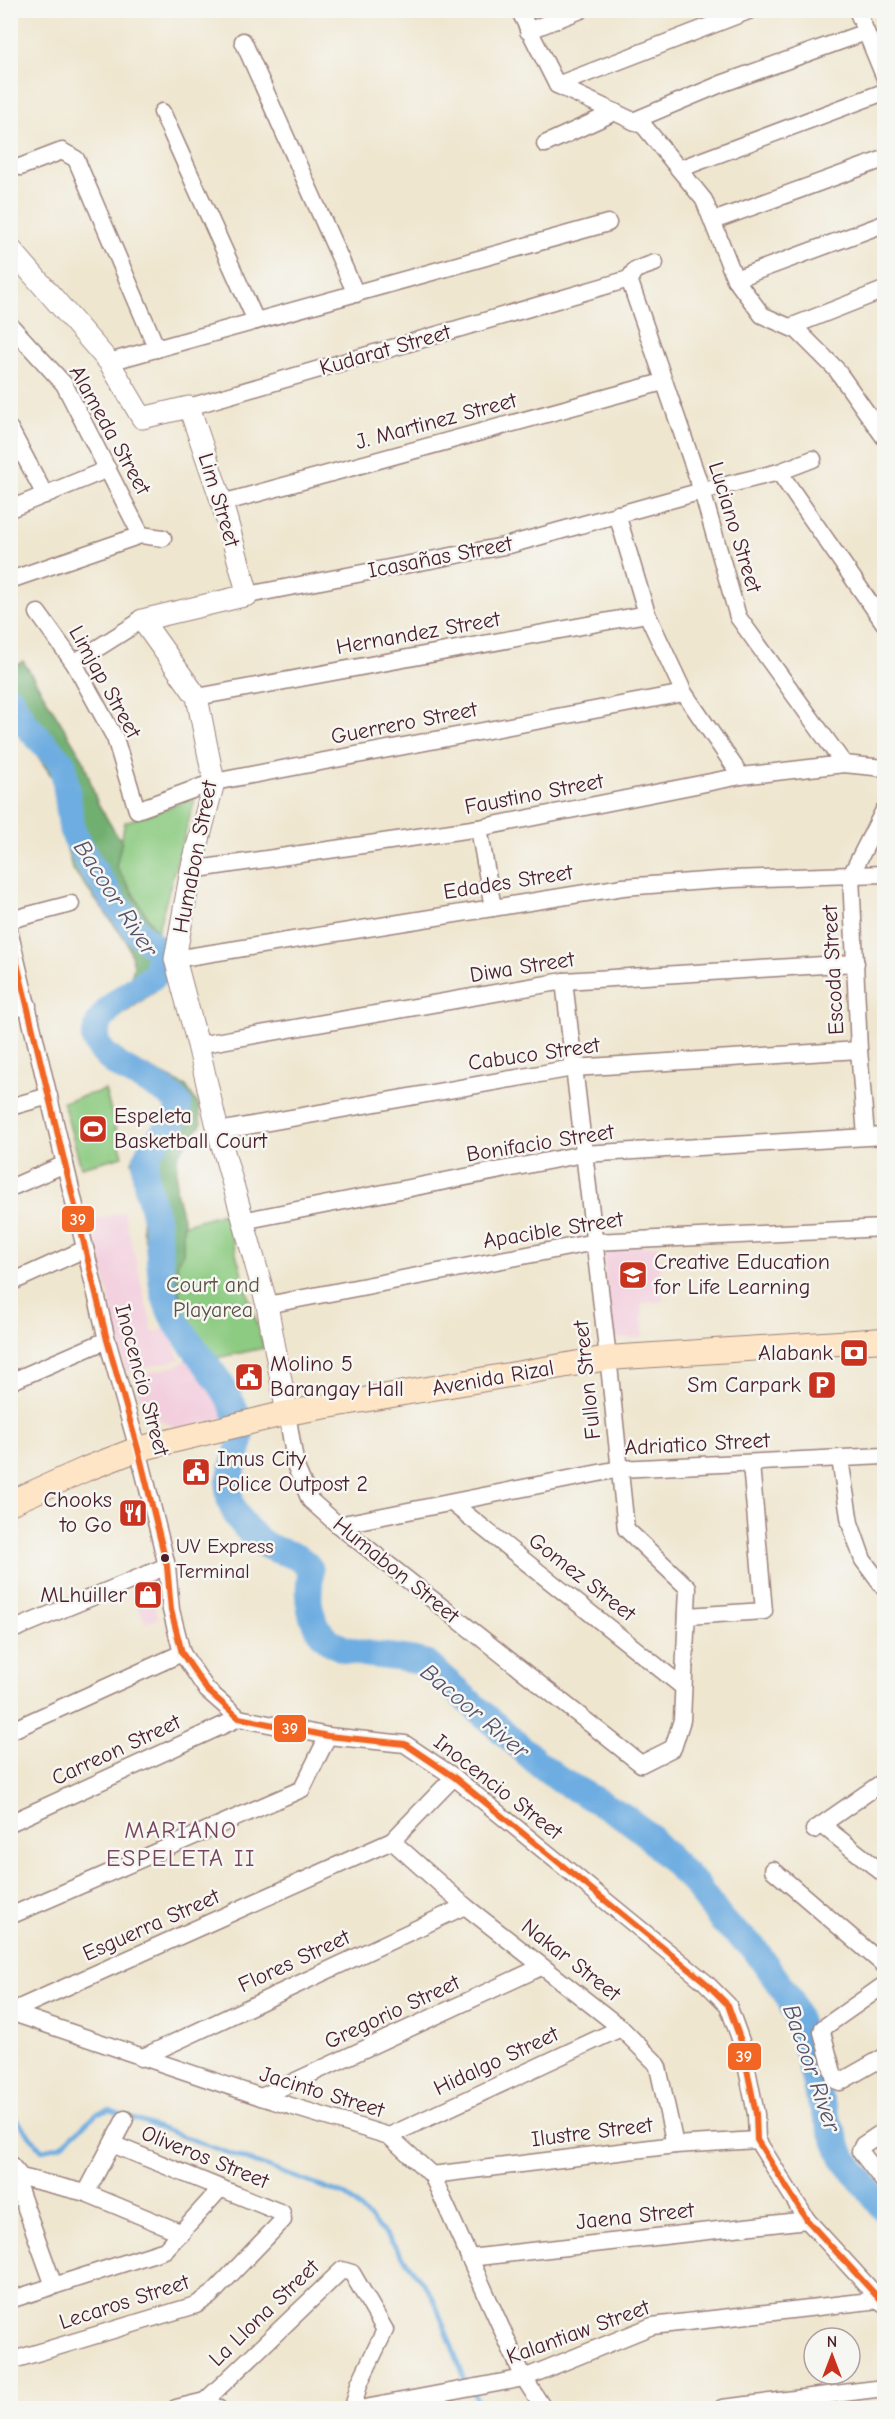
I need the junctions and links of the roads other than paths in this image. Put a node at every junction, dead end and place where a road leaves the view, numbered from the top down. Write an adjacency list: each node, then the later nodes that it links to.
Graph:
1 (519, 10): 5 (street)
2 (581, 10): 5 (street)
3 (751, 10): 9 (street)
4 (857, 10): 6 (street)
5 (528, 31): 9 (street)
6 (866, 32): 8 (street); 13 (street)
7 (243, 41): 26 (street)
8 (885, 76)
9 (557, 85): 12 (street)
10 (885, 92): 17 (street)
11 (162, 112): 27 (street)
12 (615, 112): 13 (street); 14 (street)
13 (633, 121): 17 (street)
14 (545, 144)
15 (885, 159): 18 (street)
16 (20, 167): 30 (street)
17 (679, 169): 18 (street)
18 (712, 221): 24 (street)
19 (608, 224): 26 (street)
20 (885, 224): 24 (street)
21 (10, 248): 31 (street)
22 (655, 262): 23 (street, Kudarat Street)
23 (628, 279): 32 (street, Luciano Street); 33 (street, Kudarat Street)
24 (735, 279): 29 (street)
25 (885, 290): 29 (street)
26 (356, 294): 27 (street)
27 (256, 321): 30 (street)
28 (10, 325): 37 (street, Alameda Street)
29 (790, 327): 35 (street)
30 (157, 349): 31 (street)
31 (109, 362): 33 (street, Kudarat Street)
32 (663, 382): 39 (street, Luciano Street); 41 (street, J. Martinez Street)
33 (189, 407): 41 (street, Lim Street)
34 (11, 432): 40 (street)
35 (885, 437)
36 (813, 459): 38 (street, Icasañas Street)
37 (108, 469): 40 (street); 44 (street, Alameda Street)
38 (779, 472): 39 (street, Icasañas Street); 51 (street)
39 (702, 491): 43 (street, Icasañas Street); 55 (street, Luciano Street)
40 (45, 495): 42 (street)
41 (222, 503): 47 (street, Lim Street)
42 (10, 509)
43 (617, 514): 47 (street, Icasañas Street); 49 (street)
44 (141, 535): 45 (street); 46 (street)
45 (163, 538)
46 (10, 580)
47 (248, 595): 50 (street, Icasañas Street)
48 (38, 613): 52 (street, Limjap Street)
49 (647, 614): 53 (street); 54 (street, Hernandez Street)
50 (142, 620): 52 (street, Icasañas Street); 54 (street, Humabon Street)
51 (885, 623)
52 (74, 663): 59 (street, Limjap Street)
53 (684, 693): 57 (street); 58 (street, Guerrero Street)
54 (197, 697): 58 (street, Humabon Street)
55 (844, 764): 56 (street, Faustino Street); 57 (street, Faustino Street)
56 (885, 768)
57 (741, 777): 61 (street, Faustino Street)
58 (214, 782): 59 (street, Guerrero Street); 62 (street, Humabon Street)
59 (137, 810)
60 (885, 810): 63 (street, Escoda Street)
61 (479, 828): 62 (street, Faustino Street); 66 (street)
62 (191, 870): 69 (street, Humabon Street)
63 (851, 874): 64 (street, Edades Street); 66 (street, Edades Street); 70 (street, Escoda Street)
64 (885, 874)
65 (70, 904): 67 (street)
66 (494, 908): 69 (street, Edades Street)
67 (10, 920)
68 (10, 934): 72 (street, Inocencio Street)
69 (175, 959): 74 (street, Humabon Street)
70 (856, 963): 71 (street, Diwa Street); 75 (street, Escoda Street)
71 (564, 981): 74 (street, Diwa Street); 76 (street, Fullon Street)
72 (27, 1005): 73 (street); 77 (street, Inocencio Street)
73 (10, 1010)
74 (198, 1045): 79 (street, Humabon Street)
75 (859, 1050): 76 (street, Cabuco Street); 80 (street, Escoda Street)
76 (573, 1068): 79 (street, Cabuco Street); 82 (street, Fullon Street)
77 (49, 1096): 78 (street); 83 (street, Inocencio Street)
78 (10, 1107)
79 (218, 1131): 85 (street, Humabon Street)
80 (867, 1136): 81 (street, Bonifacio Street); 82 (street, Bonifacio Street)
81 (885, 1136)
82 (583, 1154): 85 (street, Bonifacio Street); 87 (street, Fullon Street)
83 (65, 1164): 84 (street); 88 (street, Inocencio Street)
84 (10, 1188)
85 (242, 1221): 90 (street, Humabon Street)
86 (885, 1228): 87 (street, Apacible Street)
87 (595, 1242): 90 (street, Apacible Street); 93 (street, Fullon Street)
88 (85, 1250): 89 (street); 91 (street, Inocencio Street)
89 (10, 1283)
90 (267, 1305): 95 (street, Humabon Street)
91 (106, 1340): 94 (street); 96 (street, Inocencio Street)
92 (885, 1340): 93 (main road, Avenida Rizal)
93 (608, 1358): 95 (main road, Avenida Rizal); 100 (street, Fullon Street)
94 (10, 1382)
95 (287, 1413): 96 (main road, Avenida Rizal); 103 (street, Humabon Street)
96 (138, 1449): 101 (main road, Avenida Rizal); 104 (street, Inocencio Street)
97 (885, 1456): 98 (street, Adriatico Street)
98 (840, 1459): 99 (street, Adriatico Street); 105 (street)
99 (751, 1464): 100 (street, Adriatico Street); 106 (street)
100 (619, 1469): 102 (street, Adriatico Street); 106 (street, Fullon Street)
101 (10, 1503)
102 (452, 1503): 103 (street, Adriatico Street); 109 (street, Gomez Street)
103 (338, 1525): 113 (street, Humabon Street)
104 (167, 1566): 107 (street); 108 (street, Inocencio Street)
105 (885, 1588)
106 (687, 1616): 109 (street, Fullon Street)
107 (10, 1631)
108 (182, 1653): 110 (street, Inocencio Street); 111 (street)
109 (683, 1687): 113 (street, Fullon Street)
110 (239, 1718): 112 (street, Inocencio Street); 116 (street, Carreon Street)
111 (10, 1731)
112 (328, 1736): 114 (street, Inocencio Street); 121 (street)
113 (673, 1748)
114 (454, 1777): 117 (street, Esguerra Street); 133 (street, Inocencio Street)
115 (885, 1781): 119 (street)
116 (10, 1823)
117 (392, 1841): 120 (street, Nakar Street); 125 (street, Esguerra Street)
118 (773, 1870): 122 (street)
119 (885, 1874)
120 (465, 1906): 123 (street, Nakar Street); 128 (street, Flores Street)
121 (10, 1916)
122 (885, 1965)
123 (542, 1967): 126 (street, Nakar Street); 129 (street, Gregorio Street)
124 (885, 1985): 127 (street)
125 (10, 2012): 128 (street, Jacinto Street)
126 (621, 2028): 132 (street, Hidalgo Street); 135 (street, Nakar Street)
127 (885, 2057)
128 (141, 2058): 129 (street, Jacinto Street)
129 (261, 2097): 132 (street, Jacinto Street)
130 (125, 2119): 134 (street)
131 (885, 2131): 138 (street)
132 (389, 2136): 136 (street, Jacinto Street)
133 (757, 2140): 135 (street, Ilustre Street); 142 (street, Inocencio Street)
134 (112, 2144): 139 (street, Oliveros Street); 140 (street)
135 (675, 2145): 136 (street, Ilustre Street)
136 (432, 2175): 144 (street, Jacinto Street)
137 (15, 2180): 140 (street); 145 (street)
138 (885, 2182)
139 (221, 2188): 141 (street, Oliveros Street); 143 (street)
140 (86, 2193): 143 (street)
141 (282, 2213): 148 (street, Lecaros Street)
142 (807, 2220): 144 (street, Jaena Street); 147 (street, Inocencio Street)
143 (182, 2234): 145 (street)
144 (469, 2258): 149 (street, Jacinto Street)
145 (54, 2286): 146 (street)
146 (10, 2300)
147 (882, 2302): 149 (street, Kalantiaw Street)
148 (12, 2357)
149 (524, 2378): 154 (street, Kalantiaw Street); 155 (street, Jacinto Street)
150 (885, 2388): 156 (street)
151 (211, 2405): 152 (street); 153 (street, La Llona Street)
152 (176, 2409)
153 (353, 2409)
154 (365, 2409)
155 (543, 2409)
156 (722, 2409)

